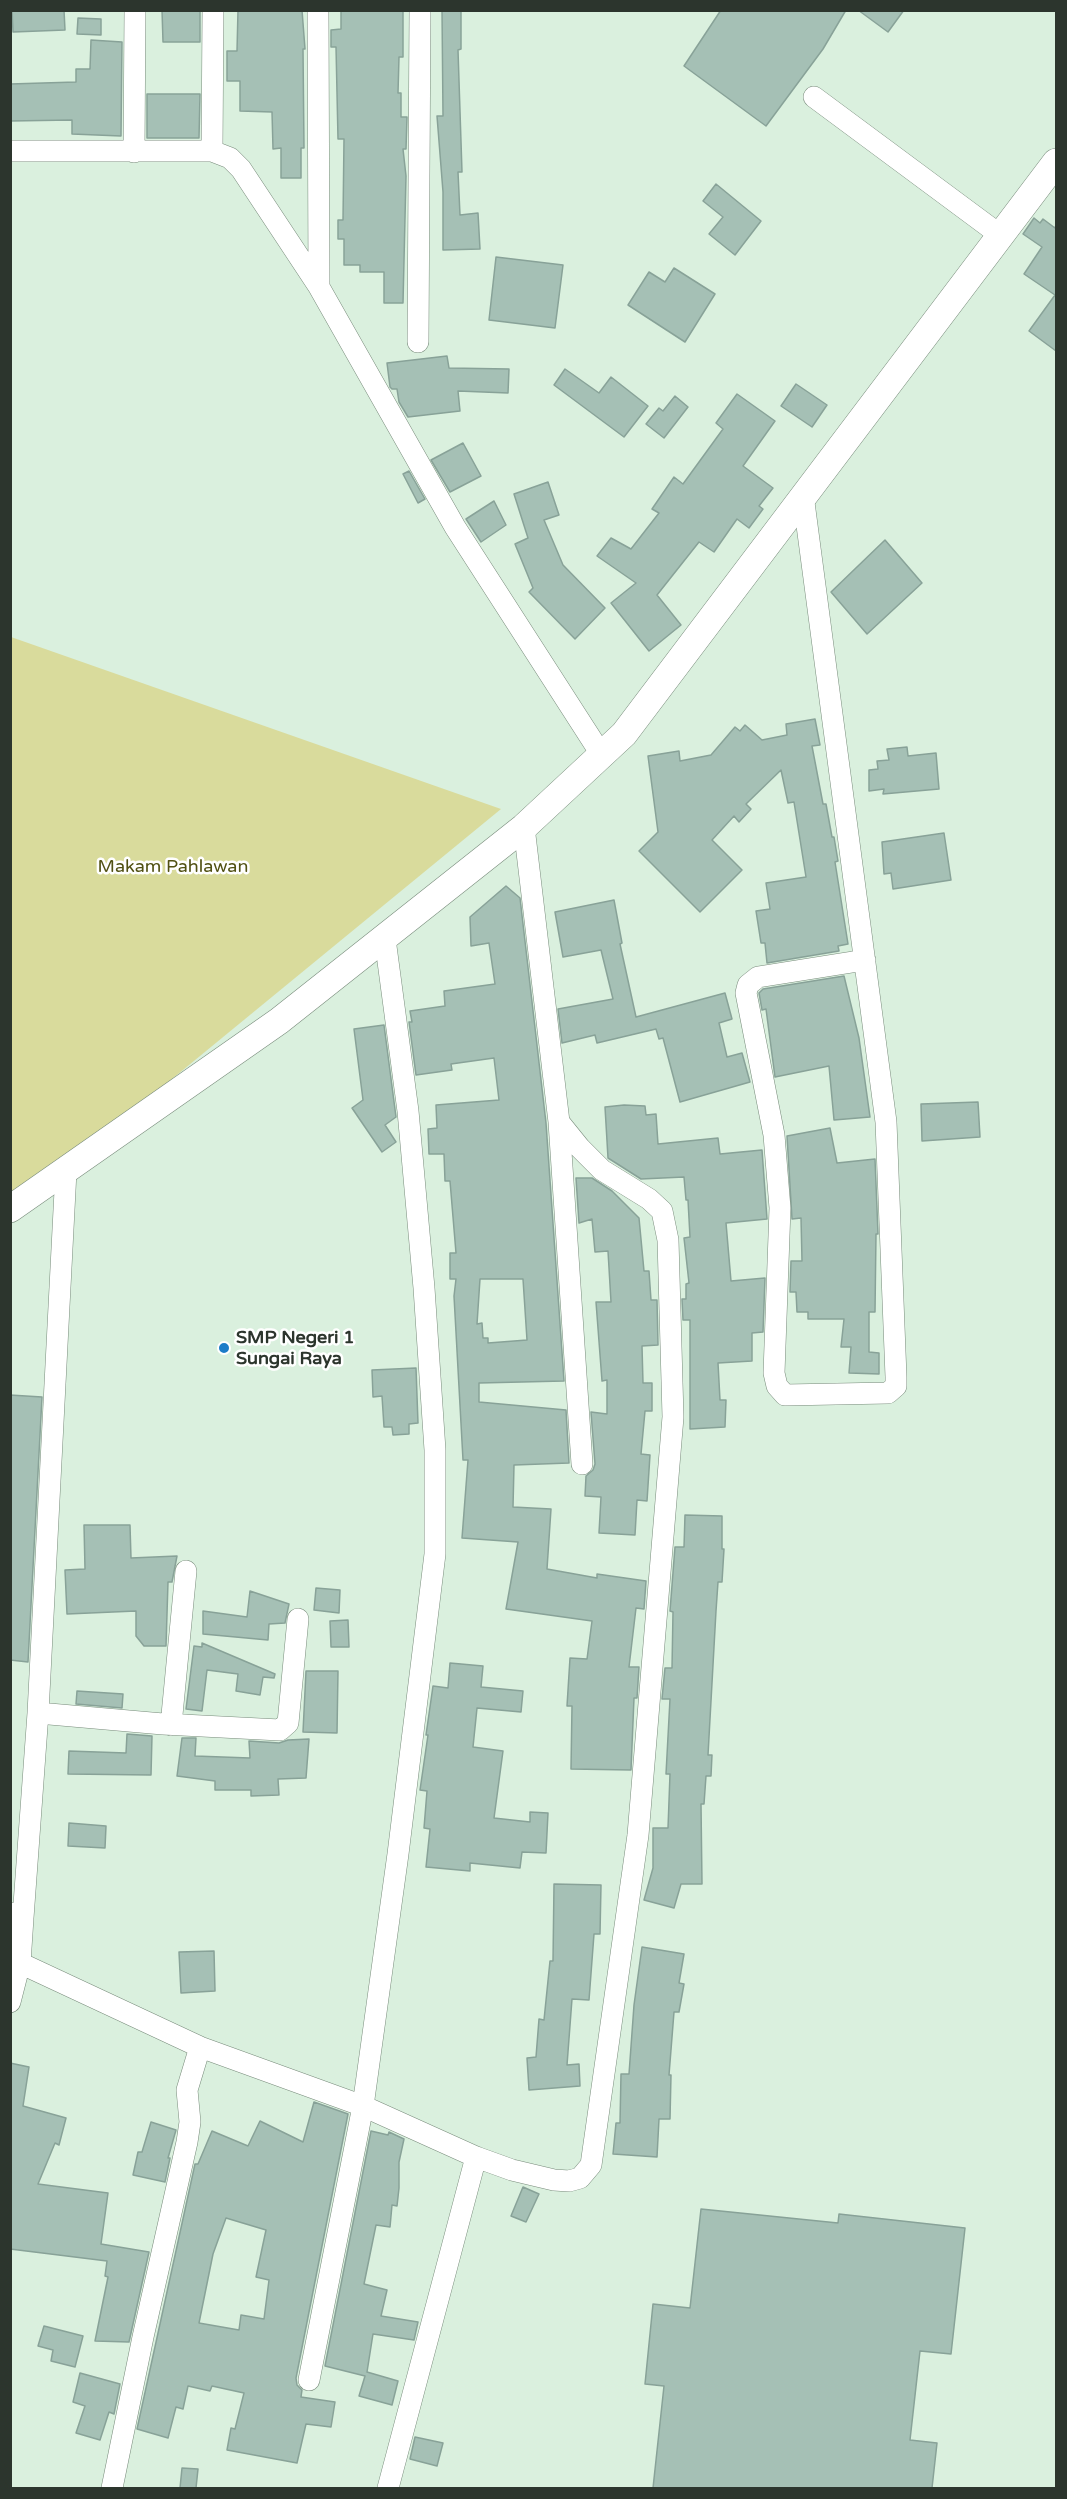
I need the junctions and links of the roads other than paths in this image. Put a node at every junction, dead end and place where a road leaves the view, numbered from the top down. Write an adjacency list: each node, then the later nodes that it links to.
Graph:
1 (135, 10): 8 (street)
2 (213, 10): 7 (street)
3 (318, 10): 11 (street)
4 (420, 10): 12 (street)
5 (814, 98): 10 (street)
6 (10, 151): 8 (street)
7 (212, 151): 8 (street); 11 (street)
8 (134, 152)
9 (1056, 162): 10 (main road)
10 (1000, 235): 13 (main road)
11 (319, 287): 14 (street)
12 (417, 342)
13 (803, 495): 14 (main road); 17 (street)
14 (601, 754): 15 (main road)
15 (524, 827): 16 (main road); 18 (street)
16 (385, 939): 19 (main road); 30 (street)
17 (865, 960): 17 (street)
18 (559, 1122): 21 (street); 31 (street)
19 (66, 1172): 20 (main road); 24 (street)
20 (10, 1209)
21 (582, 1464)
22 (186, 1571): 25 (street)
23 (298, 1619): 25 (street)
24 (38, 1713): 25 (street); 26 (street)
25 (171, 1725)
26 (17, 1915): 27 (street)
27 (20, 1963): 28 (street); 29 (street)
28 (10, 2002)
29 (200, 2047): 30 (street); 33 (street)
30 (363, 2106): 31 (street); 32 (street)
31 (476, 2157): 34 (street)
32 (309, 2380)
33 (112, 2488)
34 (388, 2488)

